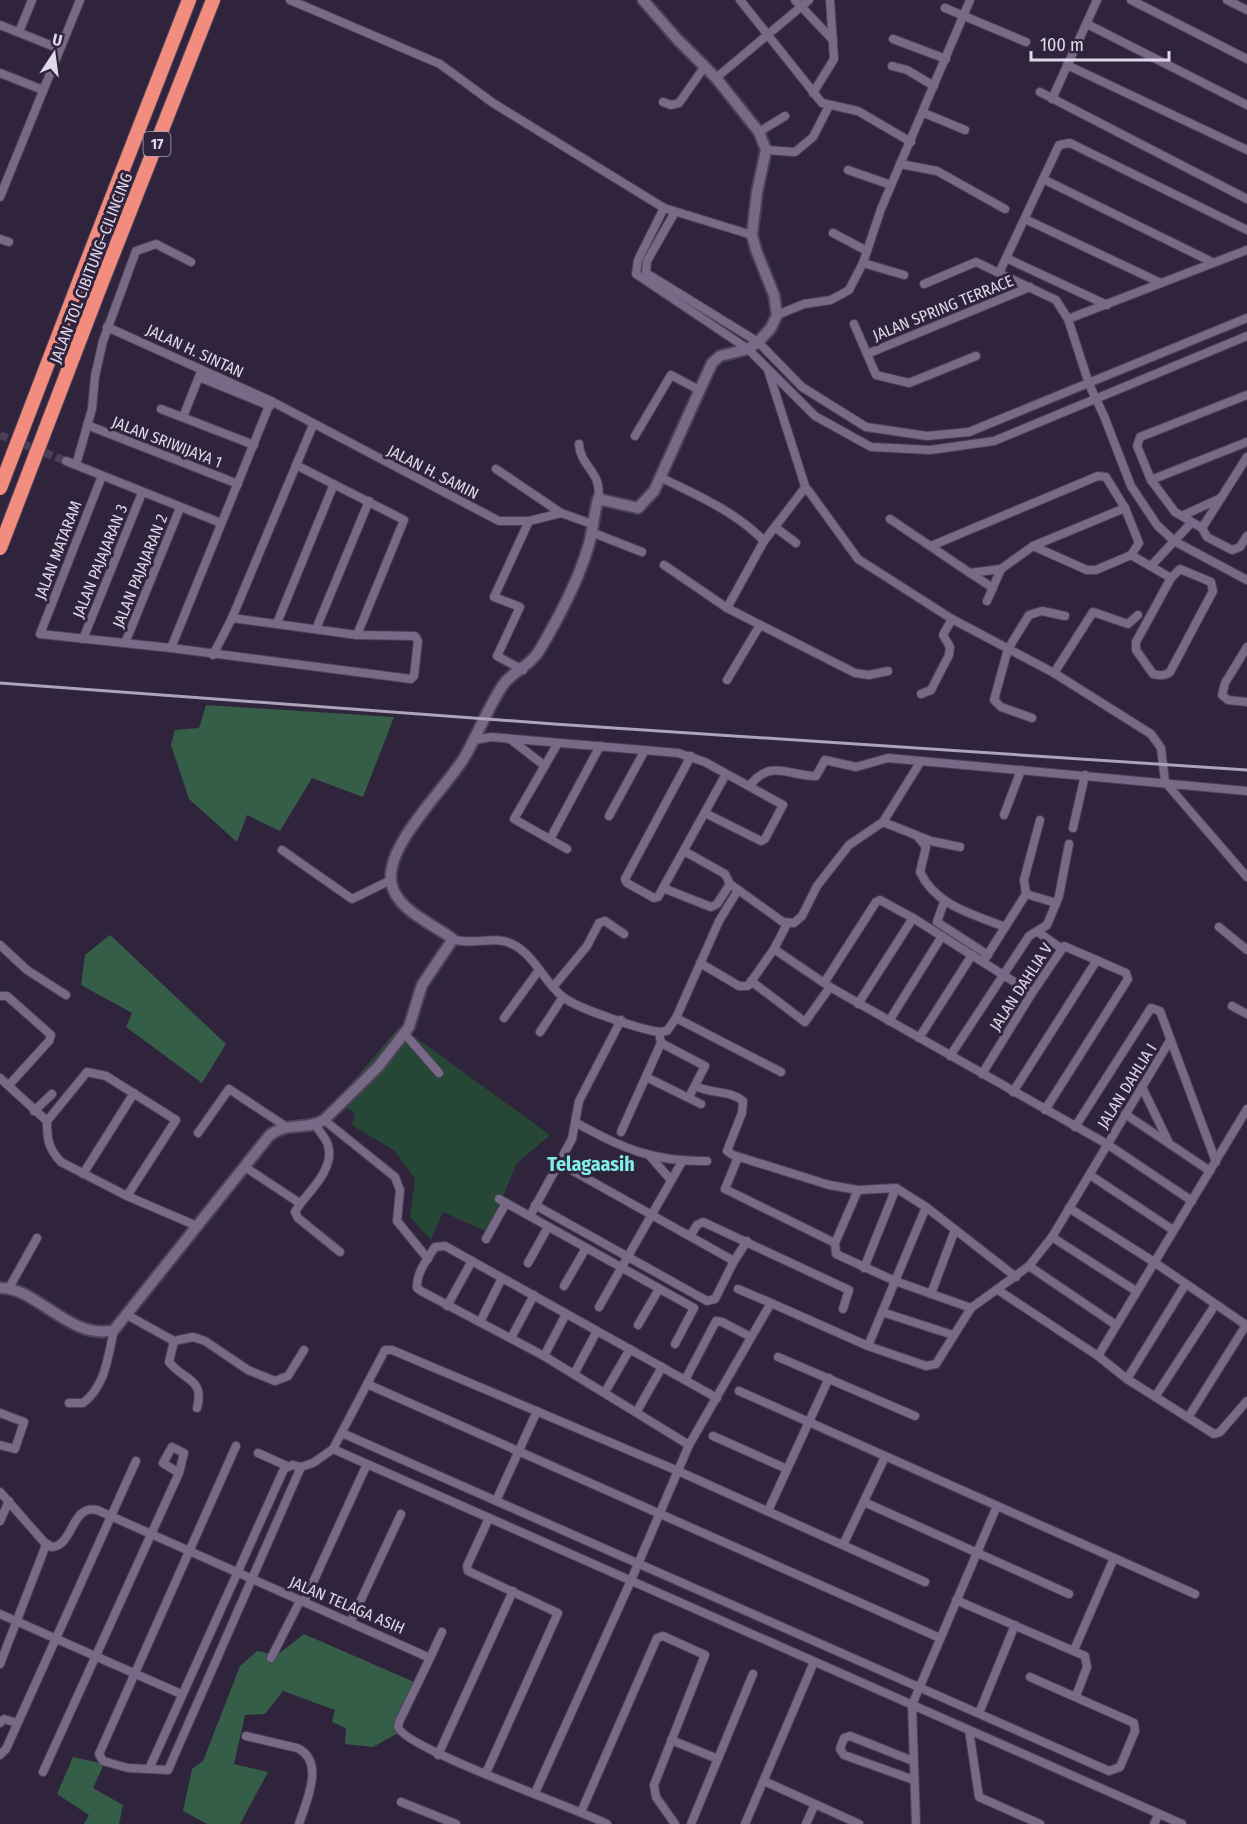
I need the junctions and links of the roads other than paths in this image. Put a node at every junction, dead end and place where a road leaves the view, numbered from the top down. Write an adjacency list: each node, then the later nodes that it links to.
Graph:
1 (32, 0): 20 (street)
2 (80, 0): 25 (street)
3 (189, 0): 114 (highway, JALAN TOL CIBITUNG–CILINCING / 17, bridge)
4 (213, 0): 137 (highway, JALAN TOL CIBITUNG–CILINCING / 17, bridge)
5 (290, 0): 54 (street)
6 (643, 0): 29 (street)
7 (740, 0): 21 (street)
8 (809, 0): 14 (street)
9 (830, 0): 23 (street)
10 (970, 0): 17 (street)
11 (1096, 0): 18 (street)
12 (1131, 0): 26 (street)
13 (1227, 0): 16 (street)
14 (797, 4): 21 (street); 23 (street)
15 (945, 8): 17 (street)
16 (1247, 10)
17 (964, 15): 24 (street); 27 (street)
18 (1087, 24): 28 (street); 39 (street)
19 (0, 25): 20 (street)
20 (19, 32): 25 (street)
21 (766, 36): 32 (street); 36 (street)
22 (893, 39): 27 (street)
23 (832, 40): 36 (street)
24 (1026, 42)
25 (60, 49): 34 (street)
26 (1247, 58)
27 (946, 59): 33 (street)
28 (1067, 65): 37 (street); 47 (street)
29 (705, 66): 32 (street); 38 (street)
30 (892, 66): 33 (street)
31 (1, 75): 34 (street)
32 (716, 78): 44 (street)
33 (934, 86): 41 (street)
34 (43, 90): 52 (street)
35 (1040, 92): 37 (street)
36 (813, 93): 40 (street)
37 (1052, 99): 53 (street)
38 (663, 102)
39 (1247, 105)
40 (829, 106): 45 (street); 46 (street)
41 (924, 113): 43 (street); 45 (street)
42 (785, 116): 44 (street)
43 (965, 130)
44 (759, 132): 46 (street)
45 (911, 142): 48 (street)
46 (766, 150): 60 (street)
47 (1247, 150)
48 (900, 164): 51 (street); 55 (street)
49 (848, 170): 51 (street)
50 (1043, 179): 57 (street); 58 (street); 67 (street)
51 (891, 185): 64 (street)
52 (0, 197)
53 (1247, 199)
54 (664, 208): 56 (street); 69 (street)
55 (1005, 209)
56 (675, 212): 60 (street); 70 (street)
57 (1025, 219): 65 (street); 73 (street)
58 (1247, 230)
59 (833, 234): 64 (street)
60 (752, 235): 77 (street)
61 (0, 239): 62 (street)
62 (9, 242)
63 (1247, 250): 67 (street)
64 (867, 251): 68 (street)
65 (1006, 258): 71 (street); 76 (street)
66 (191, 262): 81 (street)
67 (1212, 262): 73 (street)
68 (863, 263): 72 (street); 77 (street)
69 (635, 270): 70 (street); 84 (street)
70 (645, 271): 83 (street)
71 (999, 273): 74 (street, JALAN SPRING TERRACE); 75 (street, JALAN SPRING TERRACE)
72 (904, 275)
73 (1161, 283): 76 (street)
74 (924, 284)
75 (1030, 287): 79 (street, JALAN SPRING TERRACE); 85 (street, JALAN SPRING TERRACE)
76 (1107, 304): 79 (street)
77 (777, 315): 83 (street)
78 (1247, 318): 89 (street)
79 (1068, 319): 89 (street)
80 (854, 324): 85 (street, JALAN SPRING TERRACE)
81 (108, 327): 88 (street, JALAN H. SINTAN); 97 (street)
82 (1247, 336): 92 (street)
83 (758, 342): 84 (street); 96 (street)
84 (748, 349): 87 (street); 90 (street)
85 (867, 354): 86 (street, JALAN SPRING TERRACE)
86 (976, 356)
87 (768, 369): 99 (street); 115 (street)
88 (201, 373): 93 (street, JALAN H. SINTAN); 95 (street)
89 (1089, 384): 92 (street); 96 (street)
90 (699, 390): 100 (street); 110 (street)
91 (1247, 394): 111 (street)
92 (1095, 398): 99 (street); 133 (street)
93 (271, 404): 98 (street, JALAN H. SAMIN); 103 (street)
94 (161, 409): 95 (street)
95 (183, 417): 103 (street)
96 (850, 418): 99 (street)
97 (87, 425): 106 (street); 112 (street, JALAN SRIWIJAYA 1)
98 (314, 425): 107 (street); 125 (street, JALAN H. SAMIN)
99 (841, 431)
100 (635, 436)
101 (1247, 442): 111 (street)
102 (579, 444): 118 (street)
103 (254, 445): 112 (street)
104 (1247, 457): 117 (street)
105 (66, 461): 106 (street)
106 (76, 465): 109 (street)
107 (296, 465): 113 (street); 151 (street)
108 (496, 469): 122 (street)
109 (102, 476): 116 (street); 157 (street, JALAN MATARAM)
110 (660, 477): 118 (street); 132 (street)
111 (1151, 480): 123 (street)
112 (238, 484): 126 (street)
113 (334, 484): 119 (street); 153 (street)
114 (0, 488)
115 (806, 489): 128 (street); 152 (street)
116 (142, 493): 120 (street); 157 (street, JALAN PAJAJARAN 3)
117 (1222, 497): 123 (street); 130 (street)
118 (598, 499): 129 (street)
119 (369, 501): 155 (street); 156 (street)
120 (180, 508): 126 (street); 158 (street, JALAN PAJAJARAN 2)
121 (1125, 508): 135 (street); 136 (street); 139 (street)
122 (561, 513): 125 (street, JALAN H. SAMIN); 129 (street)
123 (1184, 515): 127 (street)
124 (890, 519): 135 (street)
125 (529, 521): 164 (street)
126 (221, 523): 160 (street)
127 (1191, 523): 130 (street); 133 (street)
128 (775, 527): 132 (street); 134 (street)
129 (591, 528): 138 (street); 164 (street)
130 (1202, 528): 131 (street)
131 (1247, 536)
132 (764, 541): 148 (street)
133 (1174, 541): 141 (street); 145 (street)
134 (796, 543)
135 (931, 546): 143 (street)
136 (1034, 546): 139 (street); 142 (street)
137 (0, 548)
138 (642, 552)
139 (1131, 555): 141 (street)
140 (664, 565): 148 (street)
141 (1151, 566): 144 (street)
142 (1000, 569): 143 (street); 146 (street)
143 (970, 573): 146 (street)
144 (1171, 578): 144 (street)
145 (1245, 579)
146 (993, 588): 147 (street)
147 (987, 601)
148 (727, 608): 154 (street)
149 (1138, 615): 166 (street)
150 (1065, 616): 161 (street)
151 (232, 618): 153 (street); 162 (street)
152 (952, 619): 161 (street); 168 (street)
153 (278, 623): 155 (street)
154 (760, 625): 165 (street); 167 (street)
155 (316, 629): 156 (street)
156 (357, 635): 162 (street)
157 (83, 639): 158 (street)
158 (125, 643): 160 (street)
159 (1247, 647): 163 (street)
160 (171, 648): 162 (street)
161 (1008, 649): 166 (street); 170 (street)
162 (213, 655)
163 (1244, 657): 169 (street)
164 (523, 670): 172 (street)
165 (888, 670)
166 (1054, 673): 182 (street)
167 (727, 680)
168 (921, 694)
169 (1247, 702)
170 (1032, 718)
171 (510, 738): 172 (street); 173 (street); 178 (street)
172 (475, 740): 199 (street)
173 (558, 743): 174 (street); 178 (street)
174 (600, 746): 175 (street); 192 (street)
175 (645, 750): 176 (street); 187 (street)
176 (691, 756): 180 (street); 201 (street)
177 (921, 762): 179 (street); 183 (street); 189 (street)
178 (544, 766): 192 (street)
179 (1021, 770): 181 (street); 186 (street)
180 (726, 774): 183 (street); 185 (street)
181 (1085, 775): 182 (street); 190 (street)
182 (1165, 782): 184 (street); 198 (street)
183 (748, 786): 185 (street)
184 (1247, 791)
185 (705, 813): 197 (street)
186 (1004, 815)
187 (609, 816)
188 (1040, 820): 203 (street)
189 (883, 822): 191 (street); 207 (street)
190 (1073, 828)
191 (918, 837): 194 (street); 204 (street)
192 (550, 839): 195 (street)
193 (1069, 844): 205 (street)
194 (960, 847)
195 (567, 849)
196 (282, 850): 199 (street)
197 (684, 850): 200 (street); 201 (street)
198 (1247, 877)
199 (391, 880): 213 (street)
200 (730, 884): 201 (street); 202 (street)
201 (663, 888)
202 (738, 890): 207 (street); 221 (street)
203 (1026, 894): 205 (street); 208 (street)
204 (945, 902): 208 (street); 219 (street)
205 (1056, 903): 210 (street)
206 (913, 918): 212 (street); 225 (street); 231 (street)
207 (787, 924): 215 (street)
208 (1005, 927): 219 (street)
209 (1219, 927): 217 (street)
210 (1038, 932): 216 (street); 223 (street)
211 (624, 934): 226 (street)
212 (942, 936): 218 (street); 237 (street)
213 (453, 939): 222 (street); 240 (street)
214 (0, 945): 228 (street)
215 (774, 949): 224 (street); 225 (street)
216 (1062, 949): 220 (street, JALAN DAHLIA V); 227 (street, JALAN DAHLIA V)
217 (1247, 950)
218 (972, 955): 219 (street); 241 (street)
219 (985, 958): 223 (street)
220 (1097, 960): 253 (street); 259 (street, JALAN DAHLIA V)
221 (700, 963): 224 (street); 235 (street)
222 (539, 970): 226 (street); 234 (street)
223 (1003, 975): 227 (street); 244 (street)
224 (751, 981): 225 (street)
225 (827, 985): 231 (street)
226 (553, 987): 230 (street)
227 (1032, 993): 247 (street, JALAN DAHLIA V)
228 (66, 995)
229 (0, 996): 250 (street)
230 (563, 997): 236 (street); 238 (street)
231 (858, 1004): 237 (street)
232 (1232, 1006): 233 (street)
233 (1247, 1014)
234 (504, 1018)
235 (676, 1018): 239 (street); 245 (street)
236 (621, 1020): 239 (street); 264 (street)
237 (889, 1021): 241 (street)
238 (540, 1032)
239 (659, 1032): 243 (street)
240 (404, 1033): 246 (street); 263 (street)
241 (919, 1038): 244 (street)
242 (1169, 1042): 252 (street, JALAN DAHLIA I); 266 (street); 275 (street)
243 (661, 1043): 248 (street); 251 (street)
244 (950, 1056): 247 (street)
245 (781, 1072)
246 (439, 1073)
247 (982, 1074): 253 (street)
248 (646, 1077): 256 (street); 267 (street)
249 (0, 1078): 250 (street)
250 (9, 1084): 260 (street)
251 (695, 1086): 256 (street); 272 (street)
252 (1143, 1088): 261 (street, JALAN DAHLIA I); 269 (street)
253 (1013, 1092): 259 (street)
254 (134, 1093): 262 (street); 279 (street); 284 (street)
255 (52, 1094): 260 (street)
256 (688, 1098): 257 (street)
257 (701, 1104)
258 (1247, 1109): 275 (street)
259 (1045, 1110): 266 (street)
260 (34, 1111): 262 (street)
261 (1125, 1114): 269 (street); 270 (street, JALAN DAHLIA I)
262 (47, 1121): 279 (street)
263 (320, 1122): 265 (street); 286 (street); 305 (street)
264 (575, 1122): 271 (street); 276 (street)
265 (285, 1126): 268 (street); 277 (street)
266 (1075, 1127): 270 (street)
267 (621, 1132)
268 (198, 1133)
269 (1169, 1142): 278 (street)
270 (1107, 1144): 280 (street, JALAN DAHLIA I); 285 (street)
271 (649, 1155): 273 (street); 281 (street)
272 (738, 1157): 283 (street); 301 (street)
273 (682, 1160): 274 (street); 281 (street)
274 (707, 1161)
275 (1216, 1162): 278 (street)
276 (559, 1163): 287 (street); 291 (street)
277 (244, 1167): 286 (street); 292 (street)
278 (1210, 1171): 285 (street)
279 (83, 1174): 284 (street)
280 (1090, 1175): 289 (street, JALAN DAHLIA I); 295 (street)
281 (670, 1179): 291 (street)
282 (896, 1188): 283 (street); 288 (street); 312 (street)
283 (858, 1190): 301 (street)
284 (127, 1196): 292 (street)
285 (1192, 1201): 295 (street)
286 (300, 1204): 303 (street)
287 (536, 1205): 290 (street); 304 (street)
288 (926, 1207): 294 (street); 315 (street)
289 (1069, 1208): 297 (street, JALAN DAHLIA I); 308 (street)
290 (530, 1216): 293 (street); 299 (street)
291 (650, 1216): 296 (street); 304 (street)
292 (197, 1226): 333 (street)
293 (548, 1227): 302 (street); 309 (street)
294 (955, 1230): 313 (street); 323 (street)
295 (1173, 1230): 308 (street)
296 (690, 1236): 300 (street); 307 (street)
297 (1052, 1237): 310 (street, JALAN DAHLIA I); 322 (street)
298 (37, 1238): 318 (street)
299 (486, 1239)
300 (747, 1241): 307 (street); 330 (street)
301 (835, 1243): 312 (street)
302 (586, 1248): 311 (street); 317 (street)
303 (340, 1252)
304 (627, 1257): 307 (street); 311 (street)
305 (428, 1258): 306 (street); 327 (street)
306 (471, 1261): 314 (street); 327 (street)
307 (734, 1261)
308 (1154, 1262): 316 (street); 322 (street)
309 (528, 1263)
310 (1029, 1266): 313 (street, JALAN DAHLIA I); 336 (street)
311 (621, 1268): 319 (street); 328 (street)
312 (864, 1268): 315 (street)
313 (1016, 1277): 321 (street, JALAN DAHLIA I)
314 (502, 1278): 324 (street); 334 (street)
315 (895, 1281): 323 (street); 331 (street)
316 (1185, 1285): 326 (street); 354 (street)
317 (564, 1286)
318 (4, 1288): 338 (street)
319 (658, 1289): 335 (street); 344 (street)
320 (738, 1289): 325 (street)
321 (998, 1290): 329 (street, JALAN DAHLIA I); 349 (street)
322 (1136, 1291): 336 (street)
323 (931, 1294): 329 (street)
324 (534, 1295): 332 (street); 342 (street)
325 (771, 1303): 341 (street); 345 (street)
326 (1215, 1305): 337 (street); 359 (street)
327 (447, 1306): 334 (street)
328 (599, 1307)
329 (971, 1308): 340 (street)
330 (843, 1309)
331 (882, 1312): 340 (street); 345 (street)
332 (566, 1314): 339 (street); 348 (street)
333 (127, 1315): 338 (street); 343 (street)
334 (480, 1322): 342 (street)
335 (638, 1325)
336 (1116, 1325): 349 (street)
337 (1246, 1326): 368 (street)
338 (114, 1330): 362 (street)
339 (597, 1331): 346 (street); 352 (street)
340 (953, 1335): 345 (street)
341 (751, 1337): 355 (street); 360 (street)
342 (511, 1338): 348 (street)
343 (174, 1341): 347 (street); 363 (street)
344 (675, 1344)
345 (868, 1346)
346 (630, 1349): 351 (street); 358 (street)
347 (304, 1350)
348 (544, 1356): 352 (street)
349 (1098, 1356): 354 (street)
350 (778, 1357): 353 (street)
351 (662, 1367): 355 (street); 365 (street)
352 (574, 1374): 358 (street)
353 (829, 1378): 367 (street); 369 (street)
354 (1127, 1379): 359 (street)
355 (685, 1380): 360 (street)
356 (367, 1384): 364 (street); 370 (street); 376 (street)
357 (739, 1391): 369 (street)
358 (606, 1392): 365 (street)
359 (1155, 1397): 368 (street)
360 (717, 1398): 372 (street)
361 (1247, 1401): 368 (street)
362 (69, 1404)
363 (197, 1408)
364 (537, 1411): 376 (street); 384 (street)
365 (637, 1411): 372 (street)
366 (0, 1413): 373 (street)
367 (915, 1416)
368 (1189, 1416)
369 (808, 1423): 378 (street); 383 (street)
370 (342, 1433): 375 (street); 388 (street)
371 (713, 1436): 383 (street)
372 (689, 1444): 384 (street)
373 (0, 1445)
374 (236, 1446): 400 (street)
375 (333, 1449): 380 (street); 382 (street)
376 (519, 1450): 388 (street); 392 (street)
377 (258, 1453): 381 (street)
378 (885, 1457): 389 (street); 390 (street)
379 (136, 1461): 394 (street)
380 (367, 1464): 395 (street); 412 (street)
381 (287, 1466): 382 (street); 404 (street)
382 (301, 1467): 405 (street)
383 (787, 1469): 391 (street)
384 (678, 1471): 391 (street); 392 (street)
385 (179, 1473): 397 (street)
386 (0, 1492): 387 (street)
387 (9, 1501): 396 (street); 398 (street)
388 (496, 1501): 403 (street)
389 (864, 1503): 399 (street); 401 (street)
390 (997, 1506): 401 (street); 402 (street)
391 (768, 1511): 399 (street)
392 (661, 1512): 403 (street); 419 (street)
393 (401, 1514): 415 (street)
394 (111, 1517): 397 (street, JALAN TELAGA ASIH); 398 (street, JALAN TELAGA ASIH); 418 (street)
395 (489, 1518): 406 (street); 408 (street)
396 (0, 1521)
397 (151, 1534): 400 (street, JALAN TELAGA ASIH); 421 (street)
398 (46, 1545): 414 (street)
399 (843, 1545): 407 (street)
400 (188, 1551): 404 (street, JALAN TELAGA ASIH); 426 (street)
401 (976, 1554): 409 (street); 411 (street)
402 (1114, 1558): 410 (street); 420 (street)
403 (639, 1563): 406 (street); 429 (street)
404 (236, 1573): 405 (street, JALAN TELAGA ASIH); 430 (street)
405 (250, 1579): 412 (street, JALAN TELAGA ASIH); 443 (street)
406 (632, 1580): 424 (street); 448 (street)
407 (925, 1582)
408 (513, 1591): 440 (street); 445 (street)
409 (1069, 1594)
410 (1195, 1594)
411 (956, 1600): 416 (street); 419 (street)
412 (302, 1602): 415 (street, JALAN TELAGA ASIH); 423 (street)
413 (0, 1614): 414 (street)
414 (16, 1621): 418 (street); 425 (street)
415 (351, 1621): 422 (street, JALAN TELAGA ASIH)
416 (1015, 1625): 420 (street); 433 (street)
417 (442, 1632): 422 (street)
418 (56, 1638): 421 (street); 435 (street)
419 (940, 1638): 429 (street)
420 (1074, 1650): 431 (street)
421 (95, 1657): 426 (street); 444 (street)
422 (430, 1658): 440 (street)
423 (271, 1659)
424 (814, 1662): 432 (street); 447 (street)
425 (0, 1664)
426 (135, 1674): 430 (street); 443 (street)
427 (753, 1674): 441 (street)
428 (1030, 1677): 431 (street)
429 (918, 1688): 432 (street); 433 (street)
430 (181, 1694): 443 (street)
431 (1076, 1696): 433 (street)
432 (912, 1705): 436 (street); 442 (street)
433 (979, 1713)
434 (0, 1723): 435 (street)
435 (17, 1723): 439 (street)
436 (969, 1730): 452 (street); 453 (street)
437 (246, 1736): 454 (street)
438 (671, 1740): 441 (street); 451 (street); 457 (street)
439 (0, 1755)
440 (438, 1755): 445 (street)
441 (718, 1759): 458 (street)
442 (913, 1761): 446 (street); 446 (street)
443 (149, 1769)
444 (44, 1772)
445 (486, 1773): 448 (street)
446 (914, 1780): 462 (street)
447 (764, 1781): 450 (street); 459 (street)
448 (535, 1793): 451 (street)
449 (401, 1802): 455 (street)
450 (815, 1804): 460 (street); 461 (street)
451 (581, 1812): 456 (street)
452 (1159, 1814): 465 (street); 466 (street)
453 (1021, 1816): 463 (street); 464 (street)
454 (299, 1824)
455 (456, 1824)
456 (607, 1824)
457 (675, 1824)
458 (691, 1824)
459 (745, 1824)
460 (806, 1824)
461 (859, 1824)
462 (916, 1824)
463 (1017, 1824)
464 (1040, 1824)
465 (1154, 1824)
466 (1182, 1824)

